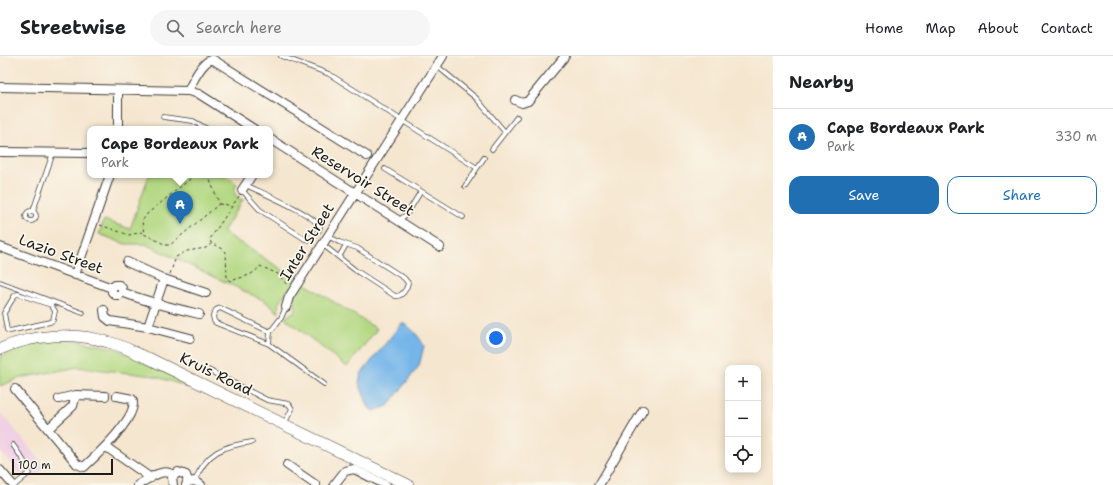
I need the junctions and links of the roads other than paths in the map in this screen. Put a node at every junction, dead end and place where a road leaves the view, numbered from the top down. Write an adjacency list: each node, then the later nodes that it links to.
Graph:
1 (281, 56): 11 (lane)
2 (443, 56): 4 (street, Inter Street)
3 (561, 57): 8 (street)
4 (437, 65): 11 (street, Inter Street); 15 (lane)
5 (0, 87): 6 (street)
6 (118, 90): 7 (street); 12 (street)
7 (188, 91): 14 (street); 21 (street)
8 (515, 100)
9 (163, 117): 13 (lane)
10 (517, 117): 15 (lane)
11 (402, 121): 23 (lane); 30 (street, Inter Street)
12 (118, 126)
13 (201, 126)
14 (249, 126)
15 (505, 132): 17 (lane)
16 (273, 143): 30 (street, Reservoir Street)
17 (492, 149)
18 (0, 152): 19 (street)
19 (53, 152): 20 (street); 31 (lane)
20 (87, 153)
21 (367, 156)
22 (484, 158): 23 (lane)
23 (477, 168): 27 (lane)
24 (385, 169): 29 (lane)
25 (109, 178): 41 (street)
26 (250, 178): 28 (street)
27 (465, 186)
28 (244, 187): 28 (lane)
29 (421, 191): 32 (lane); 33 (lane)
30 (355, 193): 33 (street, Reservoir Street); 34 (street, Inter Street)
31 (33, 210)
32 (462, 217)
33 (399, 220): 38 (street, Reservoir Street)
34 (327, 236): 35 (street, Inter Street); 36 (lane)
35 (322, 244): 39 (lane); 46 (street, Inter Street)
36 (346, 245): 39 (lane); 39 (lane)
37 (0, 247): 41 (street, Lazio Street)
38 (440, 247)
39 (339, 258)
40 (127, 262): 42 (street)
41 (75, 275): 45 (street, Lazio Street)
42 (167, 276): 44 (street); 45 (street)
43 (0, 282): 49 (lane)
44 (206, 293)
45 (155, 304): 50 (street); 51 (street)
46 (286, 307): 52 (lane)
47 (104, 310): 51 (street)
48 (2, 312): 48 (lane)
49 (83, 313)
50 (199, 314)
51 (148, 327): 53 (street)
52 (270, 332): 54 (lane); 54 (lane)
53 (190, 338)
54 (269, 344): 57 (lane)
55 (0, 350): 64 (street, Kruis Road)
56 (208, 370): 64 (lane)
57 (324, 384)
58 (15, 389): 65 (street)
59 (76, 394): 60 (street); 62 (street); 65 (street)
60 (105, 396)
61 (117, 396): 68 (street)
62 (59, 399)
63 (643, 410): 81 (street)
64 (284, 424): 80 (street, Kruis Road)
65 (48, 429): 68 (street)
66 (252, 442): 73 (lane)
67 (13, 445): 74 (lane)
68 (106, 447): 72 (street)
69 (287, 465): 77 (street)
70 (0, 470): 74 (street)
71 (173, 475): 72 (street); 73 (street); 76 (street)
72 (155, 476): 75 (street)
73 (192, 483)
74 (14, 485)
75 (138, 485)
76 (173, 485)
77 (316, 485)
78 (334, 485): 79 (street)
79 (386, 485)
80 (408, 485)
81 (599, 485)

